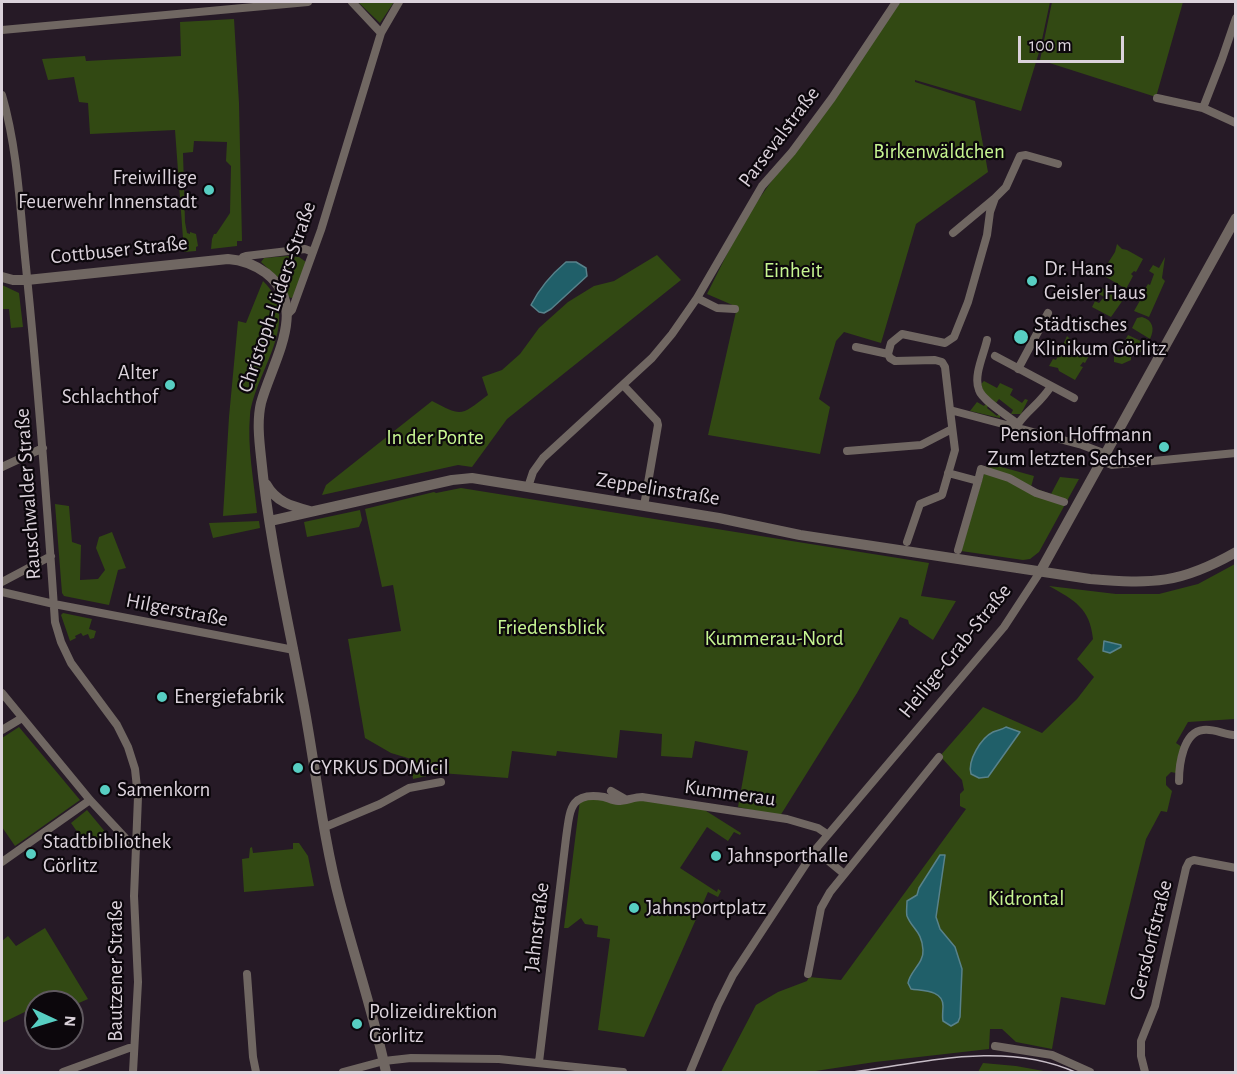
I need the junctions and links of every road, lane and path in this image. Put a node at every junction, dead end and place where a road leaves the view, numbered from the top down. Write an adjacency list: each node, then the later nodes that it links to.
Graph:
1 (308, 2): 6 (street)
2 (352, 2): 7 (street)
3 (399, 2): 7 (street, Christoph-Lüders-Straße)
4 (896, 2): 21 (street, Parsevalstraße)
5 (1236, 18): 10 (street)
6 (2, 30)
7 (381, 33): 17 (street, Christoph-Lüders-Straße)
8 (2, 95): 11 (street, Rauschwalder Straße)
9 (1157, 98): 10 (street)
10 (1203, 108): 12 (street)
11 (4, 111): 20 (street, Rauschwalder Straße)
12 (1236, 123)
13 (1058, 165): 14 (street)
14 (995, 198): 16 (street); 27 (street)
15 (1236, 218): 39 (street, Heilige-Grab-Straße)
16 (953, 233)
17 (313, 252): 18 (street, Cottbuser Straße); 24 (street, Christoph-Lüders-Straße)
18 (241, 261): 20 (street, Cottbuser Straße); 24 (street, Cottbuser Straße)
19 (2, 277): 20 (street, Cottbuser Straße)
20 (27, 280): 36 (street, Rauschwalder Straße)
21 (697, 298): 22 (street); 30 (street, Parsevalstraße)
22 (735, 309)
23 (1048, 313): 29 (street)
24 (288, 314): 43 (street, Christoph-Lüders-Straße)
25 (987, 340): 34 (street)
26 (856, 347): 27 (street)
27 (888, 354): 33 (street)
28 (995, 357): 29 (street)
29 (1018, 369): 31 (street)
30 (623, 385): 44 (street, Parsevalstraße); 46 (street)
31 (1051, 386): 32 (street); 34 (street)
32 (1078, 400)
33 (950, 410): 34 (street); 35 (street)
34 (1017, 426): 39 (street)
35 (952, 429): 37 (street); 41 (street)
36 (43, 448): 40 (street); 52 (street, Rauschwalder Straße)
37 (847, 451)
38 (1236, 453): 39 (street)
39 (1104, 457): 53 (street, Heilige-Grab-Straße)
40 (2, 467)
41 (948, 473): 42 (street); 49 (street)
42 (978, 481): 45 (street); 50 (street)
43 (264, 482): 47 (street); 48 (street, Christoph-Lüders-Straße)
44 (528, 487): 46 (street, Zeppelinstraße); 47 (street, Zeppelinstraße)
45 (1064, 502)
46 (644, 506): 53 (street, Zeppelinstraße)
47 (313, 512): 48 (street, Zeppelinstraße)
48 (270, 521): 57 (street, Christoph-Lüders-Straße)
49 (907, 542)
50 (958, 550)
51 (1236, 552): 53 (street, Zeppelinstraße)
52 (51, 556): 54 (street); 56 (street, Rauschwalder Straße)
53 (1040, 572): 70 (street, Heilige-Grab-Straße)
54 (2, 582)
55 (2, 592): 56 (street, Hilgerstraße)
56 (54, 604): 57 (street, Hilgerstraße); 71 (street, Bautzener Straße)
57 (294, 650): 69 (street, Christoph-Lüders-Straße)
58 (2, 693): 59 (street)
59 (22, 718): 60 (street); 68 (street)
60 (2, 730)
61 (1236, 735): 63 (street)
62 (939, 757): 75 (street)
63 (1179, 781)
64 (441, 782): 69 (street)
65 (611, 791): 67 (street, Kummerau)
66 (578, 799): 67 (street, Kummerau); 80 (street, Jahnstraße)
67 (626, 799): 70 (street, Kummerau)
68 (90, 800): 71 (street); 73 (street)
69 (325, 827): 81 (street, Christoph-Lüders-Straße)
70 (826, 834): 72 (street, Heilige-Grab-Straße)
71 (135, 846): 79 (street, Bautzener Straße)
72 (814, 850): 75 (street); 87 (street, Heilige-Grab-Straße)
73 (2, 862)
74 (1236, 868): 89 (street, Gersdorfstraße)
75 (843, 873): 77 (street)
76 (247, 974): 84 (street)
77 (808, 974)
78 (995, 1046): 88 (street)
79 (134, 1048): 82 (street); 83 (street, Bautzener Straße)
80 (539, 1062): 81 (street); 86 (street)
81 (385, 1067): 85 (street)
82 (63, 1072)
83 (133, 1072)
84 (256, 1072)
85 (343, 1072)
86 (623, 1072)
87 (690, 1072)
88 (1090, 1072)
89 (1145, 1072)

